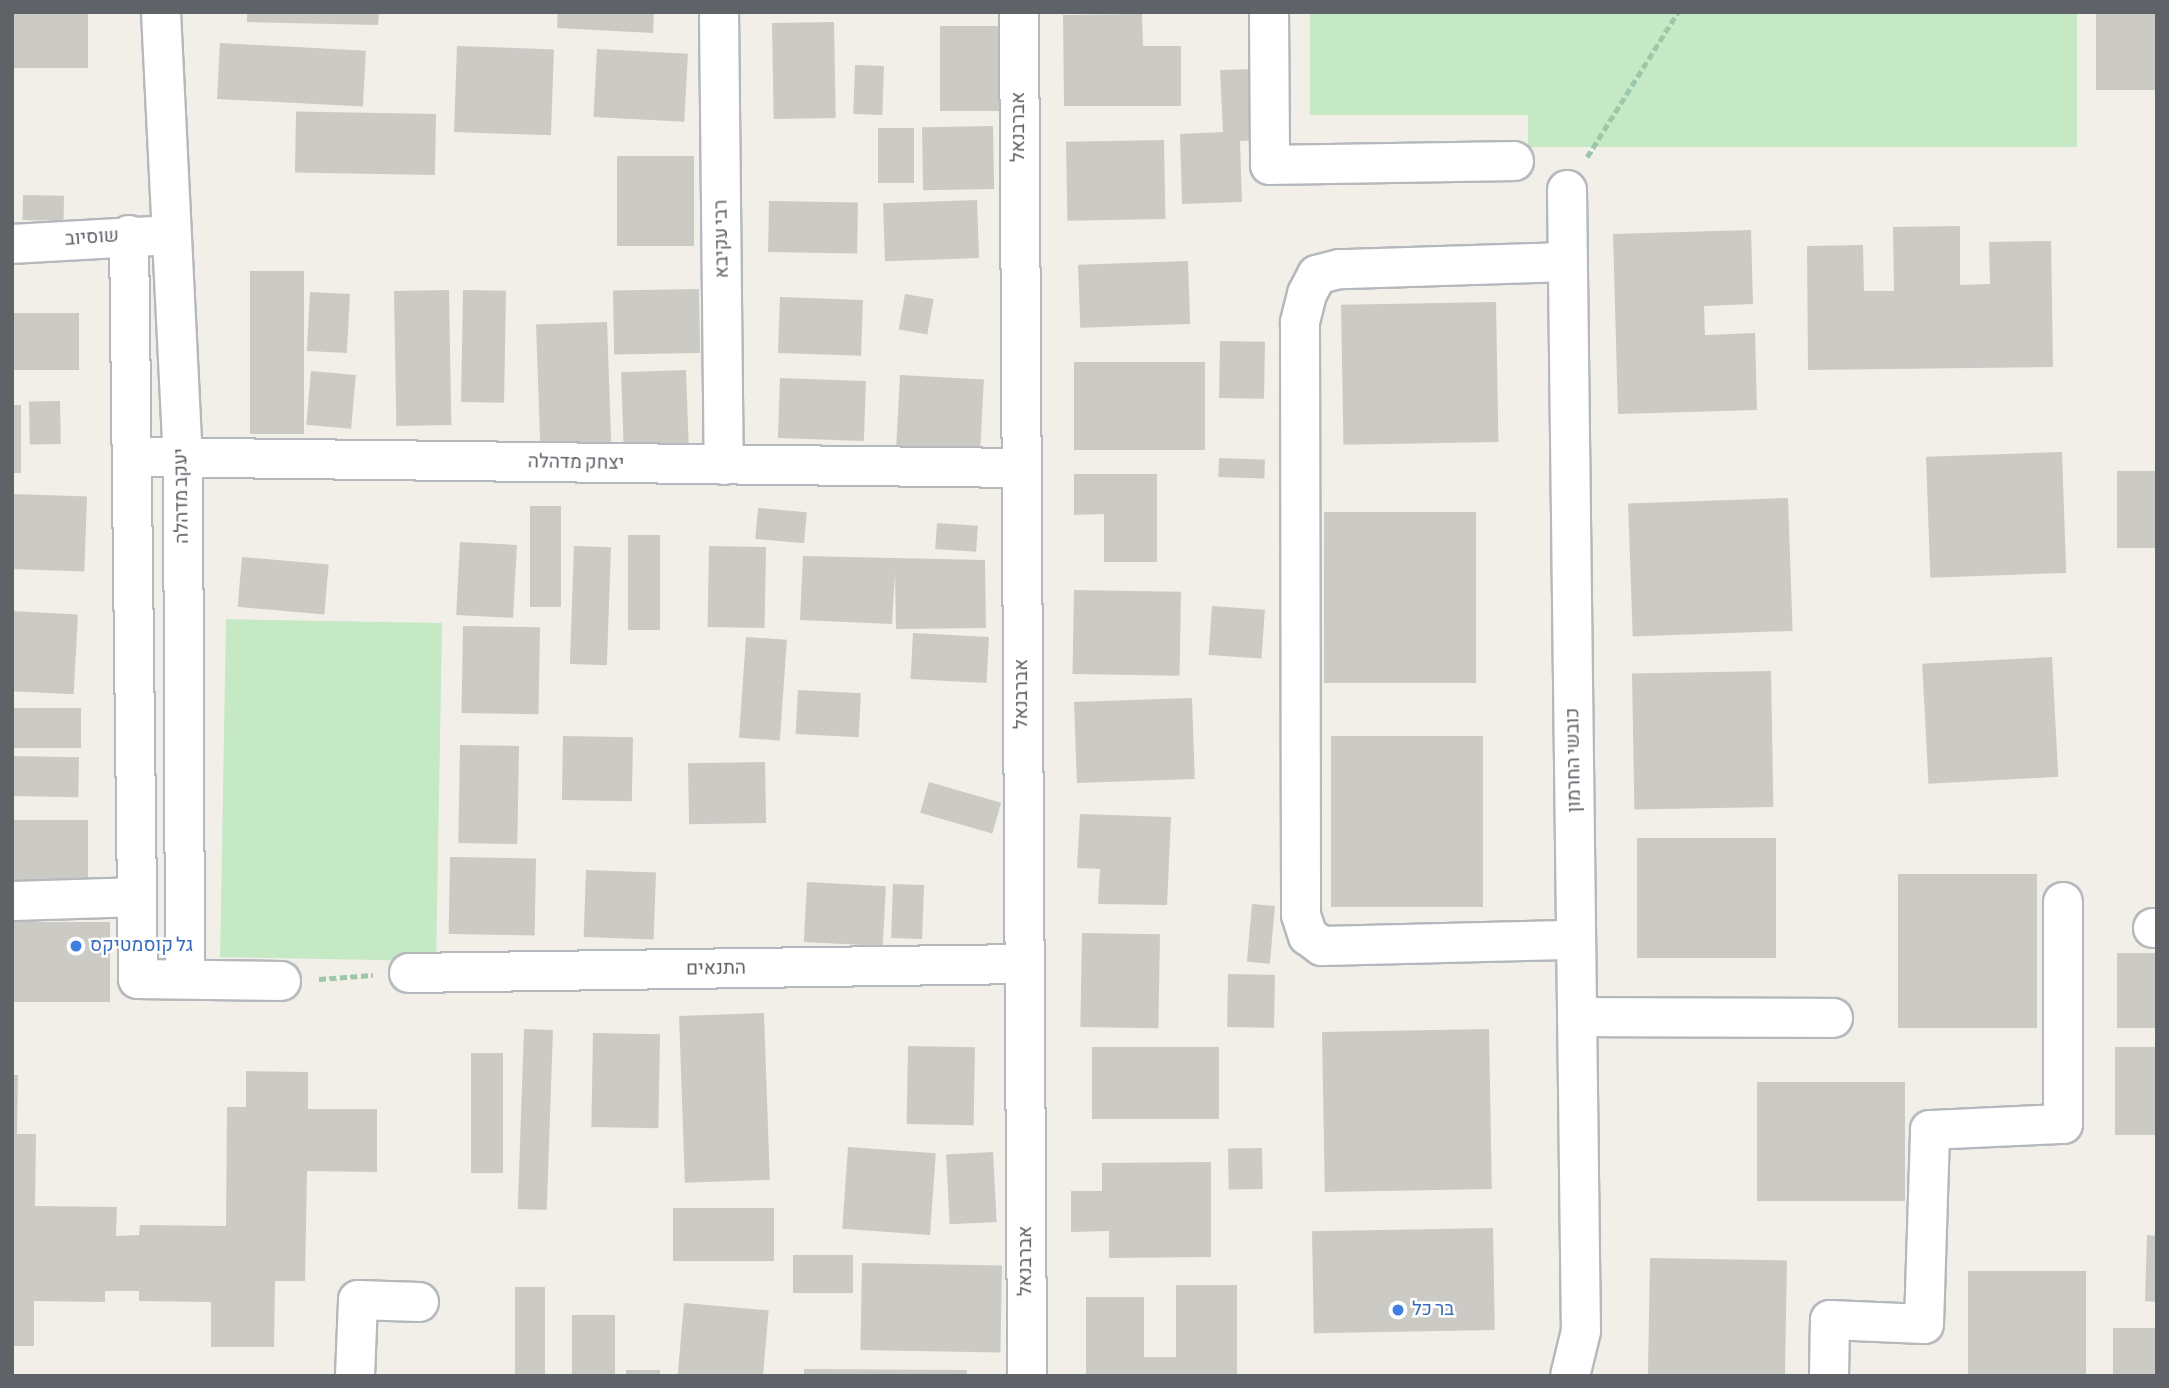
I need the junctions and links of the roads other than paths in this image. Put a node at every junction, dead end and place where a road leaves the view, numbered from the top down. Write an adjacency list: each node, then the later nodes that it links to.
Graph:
1 (161, 12): 8 (street, יעקב מדהלה)
2 (719, 12): 13 (street, רבי עקיבא)
3 (1019, 12): 14 (street, אברבנאל)
4 (1269, 12): 5 (street)
5 (1514, 161)
6 (1567, 190): 10 (street, כובשי החרמון)
7 (129, 235): 8 (street, שוסיוב); 9 (street, שוסיוב); 11 (street)
8 (172, 237): 12 (street, יעקב מדהלה)
9 (12, 244)
10 (1567, 262): 18 (street, כובשי החרמון); 18 (street)
11 (133, 457): 12 (street, יצחק מדהלה); 15 (street)
12 (183, 457): 13 (street, יצחק מדהלה); 21 (street, יעקב מדהלה)
13 (724, 465): 14 (street, יצחק מדהלה)
14 (1020, 468): 19 (street, אברבנאל)
15 (137, 897): 16 (street); 21 (street)
16 (12, 901)
17 (2063, 902): 31 (street)
18 (1576, 940): 23 (street, כובשי החרמון)
19 (1024, 964): 20 (street, התנאים); 28 (street, אברבנאל)
20 (409, 973)
21 (185, 979): 22 (street)
22 (281, 981)
23 (1577, 1017): 24 (street); 26 (street, כובשי החרמון)
24 (1833, 1018)
25 (419, 1302): 27 (street)
26 (1581, 1331): 29 (street, כובשי החרמון); 30 (street, כובשי החרמון)
27 (355, 1376)
28 (1027, 1376)
29 (1570, 1376)
30 (1598, 1376)
31 (1829, 1376)

